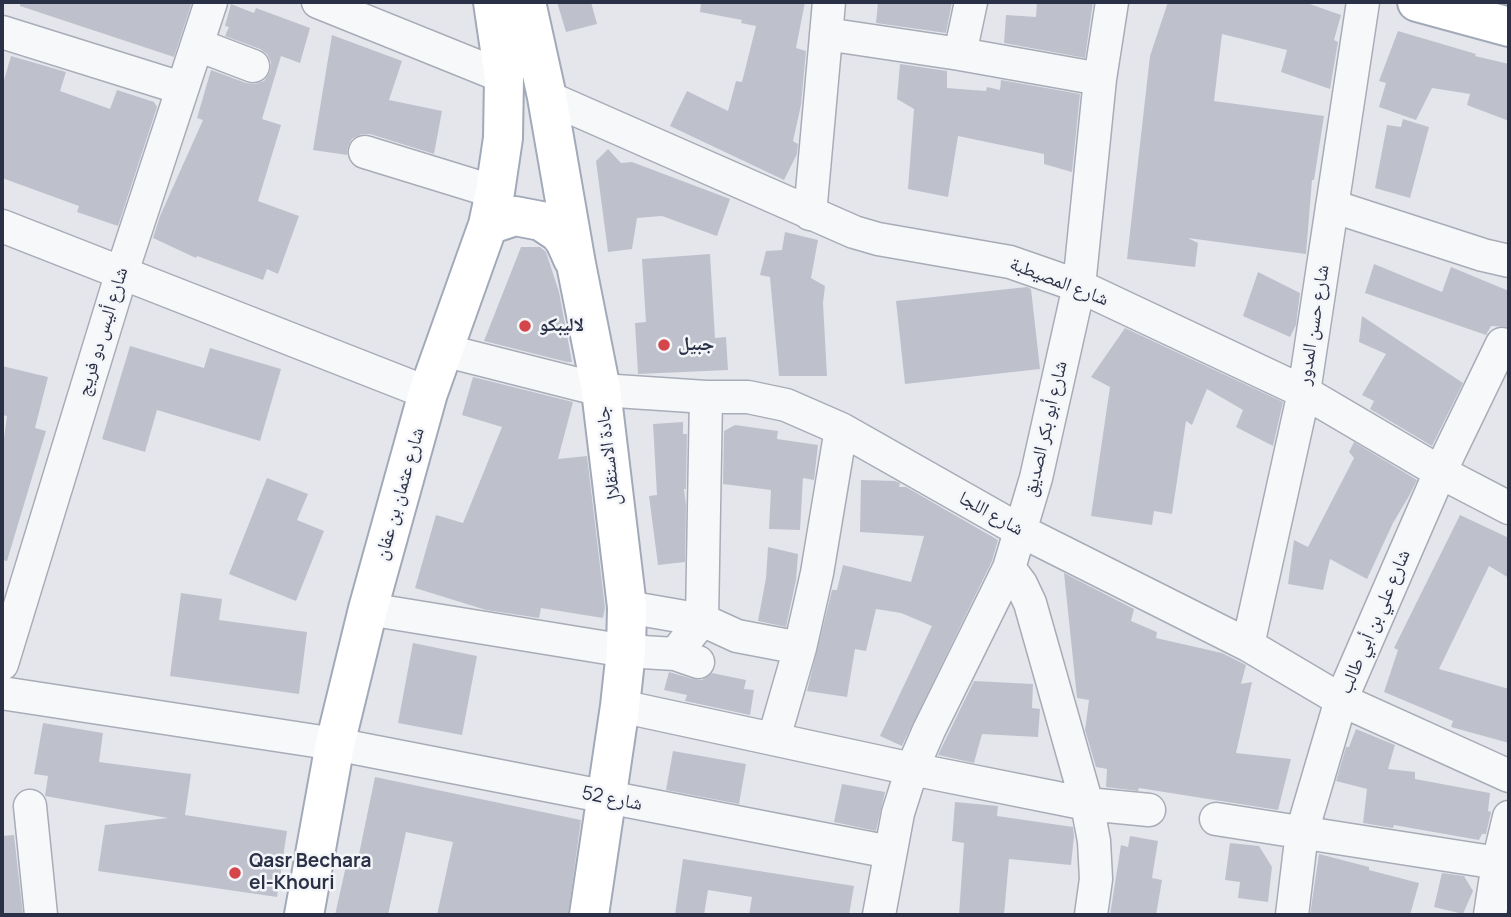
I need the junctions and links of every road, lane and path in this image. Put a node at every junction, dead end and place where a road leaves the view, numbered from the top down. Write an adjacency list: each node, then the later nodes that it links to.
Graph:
1 (211, 2): 13 (street, شارع أليس دو فريج)
2 (318, 2): 16 (street)
3 (493, 2): 16 (main road)
4 (526, 2): 19 (main road, جادة الاستقلال)
5 (829, 2): 12 (street)
6 (971, 2): 14 (street)
7 (1112, 2): 17 (street, شارع أبو بكر الصديق)
8 (1363, 2): 21 (street, شارع حسن المدور)
9 (1417, 2): 10 (main road)
10 (1509, 27)
11 (2, 32): 18 (street)
12 (826, 34): 14 (street); 23 (street)
13 (198, 45): 15 (street); 18 (street, شارع أليس دو فريج)
14 (960, 54): 17 (street)
15 (253, 66)
16 (504, 77): 22 (main road, شارع عثمان بن عفان)
17 (1100, 79): 28 (street, شارع أبو بكر الصديق)
18 (181, 88): 27 (street, شارع أليس دو فريج)
19 (547, 97): 23 (street, شارع المصيطبة); 26 (main road, جادة الاستقلال)
20 (365, 152): 22 (street)
21 (1332, 206): 25 (street); 32 (street, شارع حسن المدور)
22 (491, 208): 26 (main road); 30 (main road, شارع عثمان بن عفان)
23 (810, 214): 28 (street, شارع المصيطبة)
24 (2, 226): 27 (street)
25 (1509, 261)
26 (576, 264): 31 (main road, جادة الاستقلال)
27 (122, 272): 33 (street); 46 (street, شارع أليس دو فريج)
28 (1079, 286): 32 (street, شارع المصيطبة); 38 (street, شارع أبو بكر الصديق)
29 (1502, 344): 36 (street, شارع علي بن أبي طالب)
30 (443, 350): 31 (street, شارع اللجا); 33 (main road, شارع عثمان بن عفان)
31 (601, 390): 34 (street, شارع اللجا); 40 (main road, جادة الاستقلال)
32 (1304, 392): 36 (street, شارع المصيطبة); 43 (street, شارع حسن المدور)
33 (428, 393): 41 (main road, شارع عثمان بن عفان)
34 (706, 397): 35 (street, شارع اللجا); 42 (street)
35 (841, 429): 38 (street, شارع اللجا); 44 (street)
36 (1440, 472): 37 (street, شارع المصيطبة); 48 (street, شارع علي بن أبي طالب)
37 (1509, 508)
38 (1021, 531): 39 (street, شارع أبو بكر الصديق); 43 (street, شارع اللجا)
39 (1009, 568): 52 (street, شارع أبو بكر الصديق); 55 (street)
40 (627, 607): 42 (street); 45 (main road, جادة الاستقلال)
41 (368, 609): 45 (street); 51 (main road, شارع عثمان بن عفان)
42 (702, 620): 44 (street); 45 (street)
43 (1248, 645): 48 (street, شارع اللجا)
44 (800, 648): 50 (street)
45 (626, 651): 49 (main road, جادة الاستقلال)
46 (2, 664)
47 (2, 693): 51 (street, شارع 52)
48 (1341, 700): 53 (street, شارع اللجا); 60 (street, شارع علي بن أبي طالب)
49 (620, 706): 50 (street); 54 (main road, جادة الاستقلال)
50 (774, 738): 52 (street)
51 (335, 744): 54 (street, شارع 52); 64 (main road, شارع عثمان بن عفان)
52 (912, 769): 55 (street); 61 (street, شارع أبو بكر الصديق)
53 (1509, 776)
54 (606, 797): 61 (street, شارع 52); 65 (main road, جادة الاستقلال)
55 (1087, 803): 57 (street); 67 (street)
56 (30, 806): 63 (street)
57 (1149, 810)
58 (1509, 817): 62 (street)
59 (1216, 819): 60 (street)
60 (1302, 832): 62 (street); 68 (street, شارع علي بن أبي طالب)
61 (890, 852): 66 (street, شارع أبو بكر الصديق)
62 (1498, 863): 69 (street)
63 (41, 915)
64 (304, 915)
65 (589, 915)
66 (879, 915)
67 (1091, 915)
68 (1292, 915)
69 (1490, 915)

